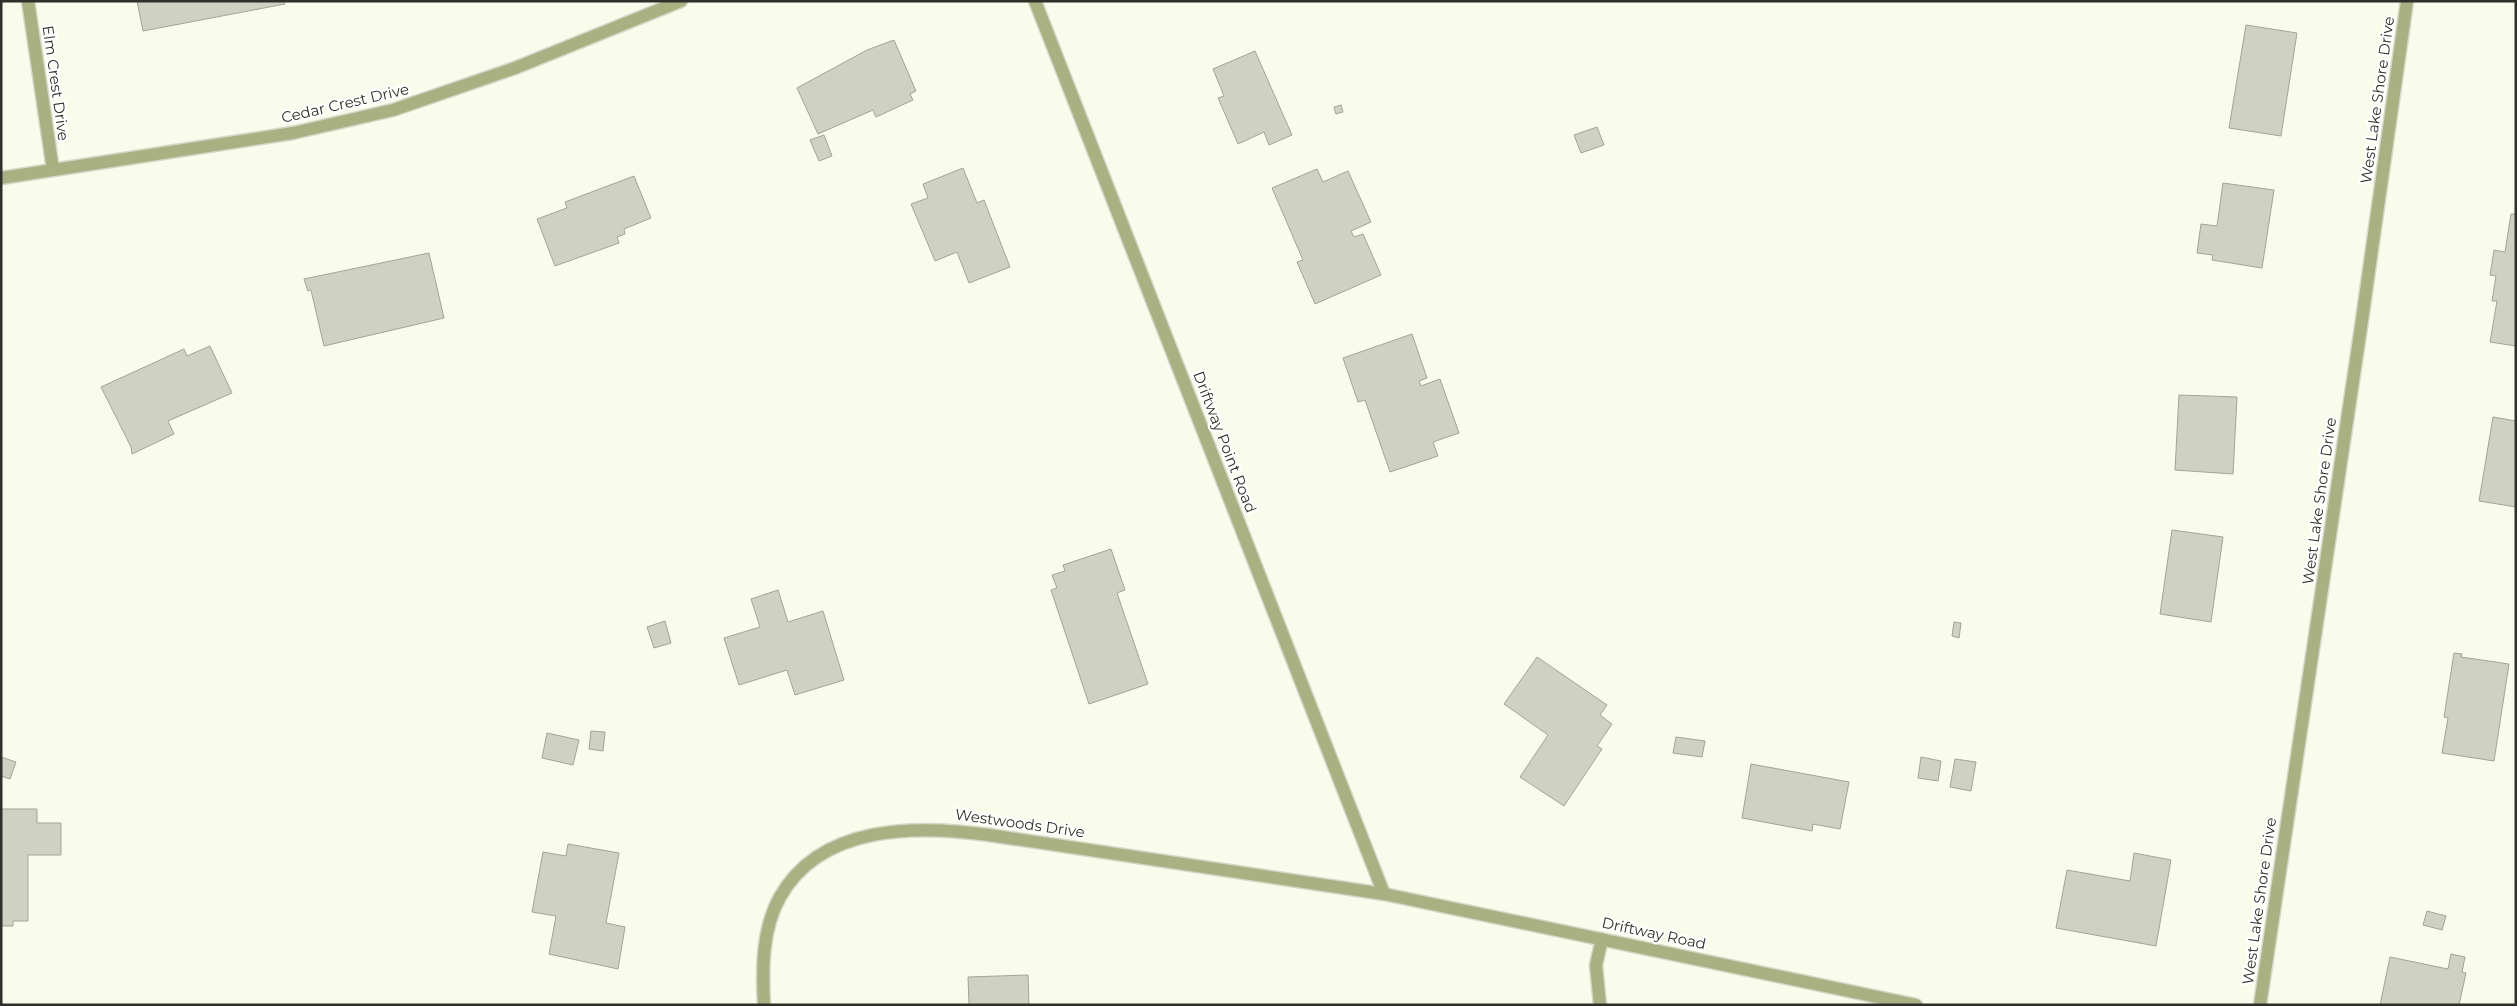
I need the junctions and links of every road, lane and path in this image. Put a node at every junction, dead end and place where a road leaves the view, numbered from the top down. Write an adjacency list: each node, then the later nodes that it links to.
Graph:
1 (28, 1): 5 (street, Elm Crest Drive)
2 (681, 1): 5 (street, Cedar Crest Drive)
3 (1035, 1): 7 (street, Driftway Point Road)
4 (2407, 1): 12 (street, West Lake Shore Drive)
5 (53, 170): 6 (street, Cedar Crest Drive)
6 (1, 178)
7 (1384, 894): 8 (street, Driftway Road); 9 (street, Westwoods Drive)
8 (1602, 939): 10 (street); 11 (street, Driftway Road)
9 (764, 1005)
10 (1600, 1005)
11 (1916, 1005)
12 (2260, 1005)

